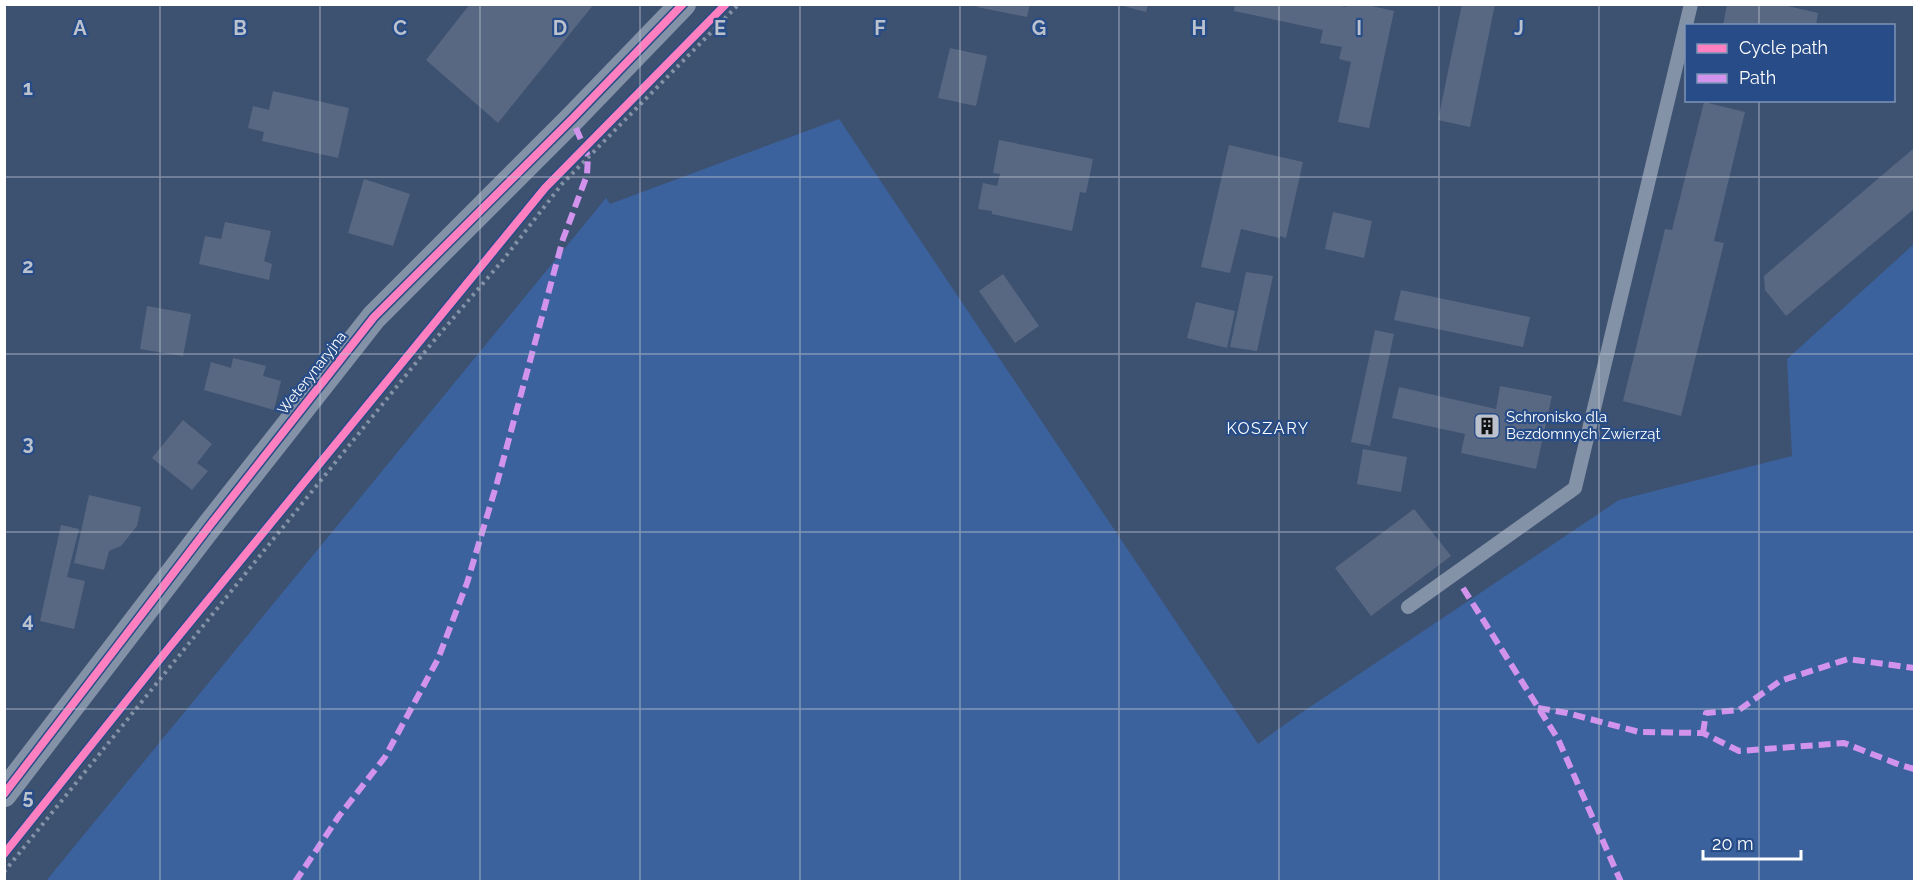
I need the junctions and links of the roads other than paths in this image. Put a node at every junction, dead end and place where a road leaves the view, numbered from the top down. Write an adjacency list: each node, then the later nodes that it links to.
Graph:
1 (683, 4): 6 (street, Weterynaryjna)
2 (1691, 4): 3 (lane)
3 (1686, 24)
4 (1685, 29): 5 (lane)
5 (1408, 607)
6 (4, 794)

